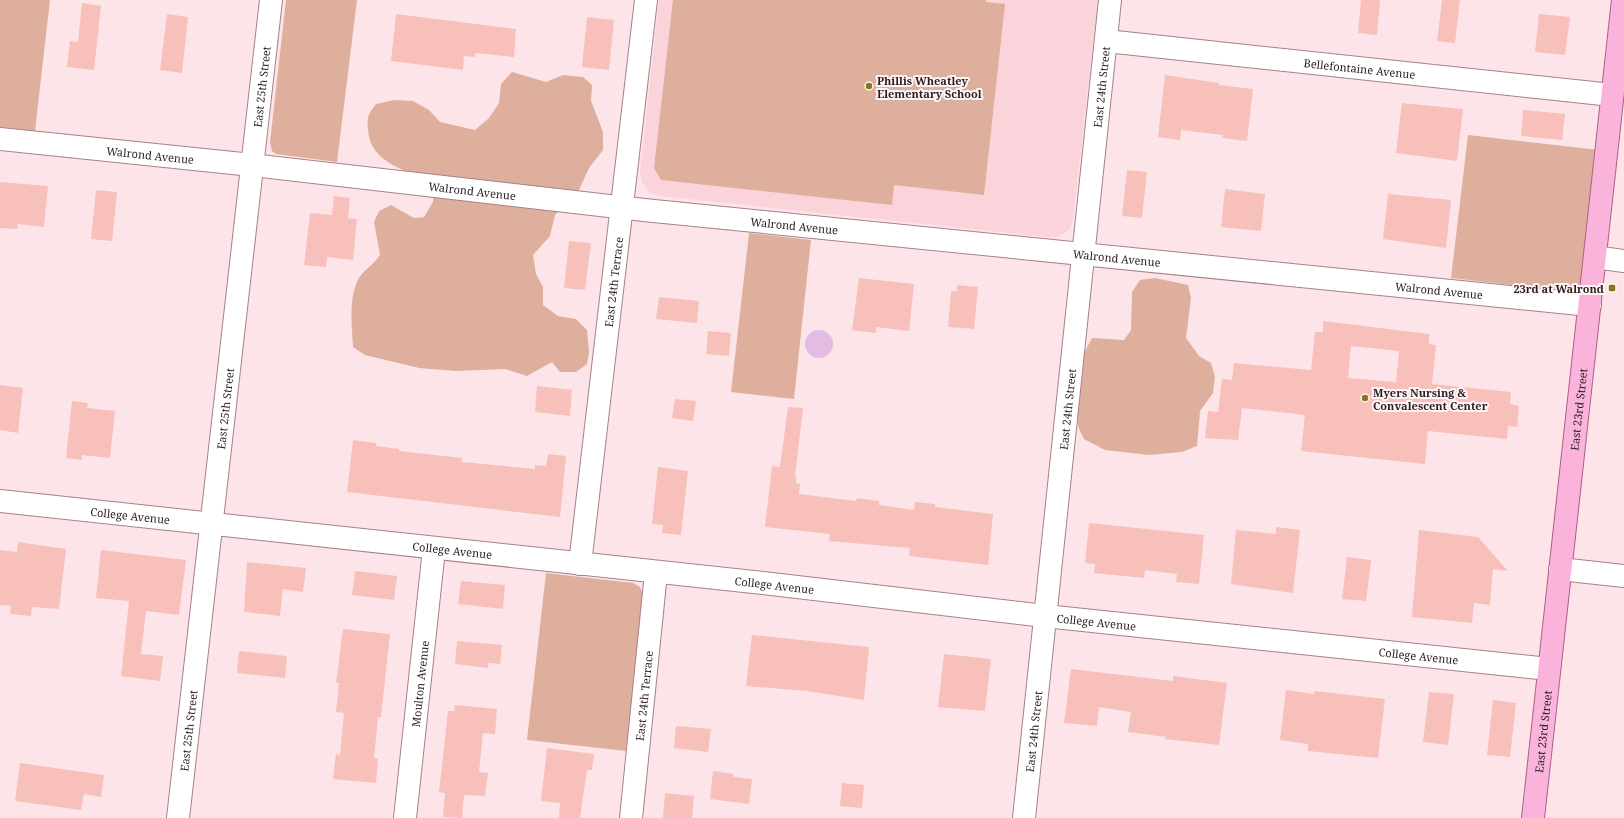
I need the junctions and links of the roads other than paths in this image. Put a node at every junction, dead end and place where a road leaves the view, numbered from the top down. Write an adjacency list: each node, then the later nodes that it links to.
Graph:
1 (271, 0): 8 (street, East 25th Street)
2 (646, 0): 9 (street, East 24th Terrace)
3 (1110, 0): 5 (street, East 24th Street)
4 (1623, 0): 6 (main road, East 23rd Street)
5 (1106, 41): 6 (street, Bellefontaine Avenue); 10 (street, East 24th Street)
6 (1612, 95): 11 (main road, East 23rd Street)
7 (0, 139): 8 (street, Walrond Avenue)
8 (252, 165): 9 (street, Walrond Avenue); 15 (street, East 25th Street)
9 (621, 207): 10 (street, Walrond Avenue); 17 (street, East 24th Terrace)
10 (1084, 254): 13 (street, Walrond Avenue); 21 (street, East 24th Street)
11 (1595, 257): 12 (street); 13 (main road, East 23rd Street)
12 (1624, 261)
13 (1590, 305): 18 (main road, East 23rd Street)
14 (0, 502): 15 (street, College Avenue)
15 (210, 524): 16 (street, College Avenue); 23 (street, East 25th Street)
16 (434, 549): 17 (street, College Avenue); 24 (street, Moulton Avenue)
17 (580, 564): 19 (street, College Avenue)
18 (1560, 569): 20 (street); 22 (main road, East 23rd Street)
19 (656, 573): 21 (street, College Avenue); 25 (street, East 24th Terrace)
20 (1624, 576)
21 (1045, 616): 22 (street, College Avenue); 26 (street, East 24th Street)
22 (1549, 669): 27 (main road, East 23rd Street)
23 (178, 818)
24 (405, 818)
25 (631, 818)
26 (1024, 818)
27 (1532, 818)

